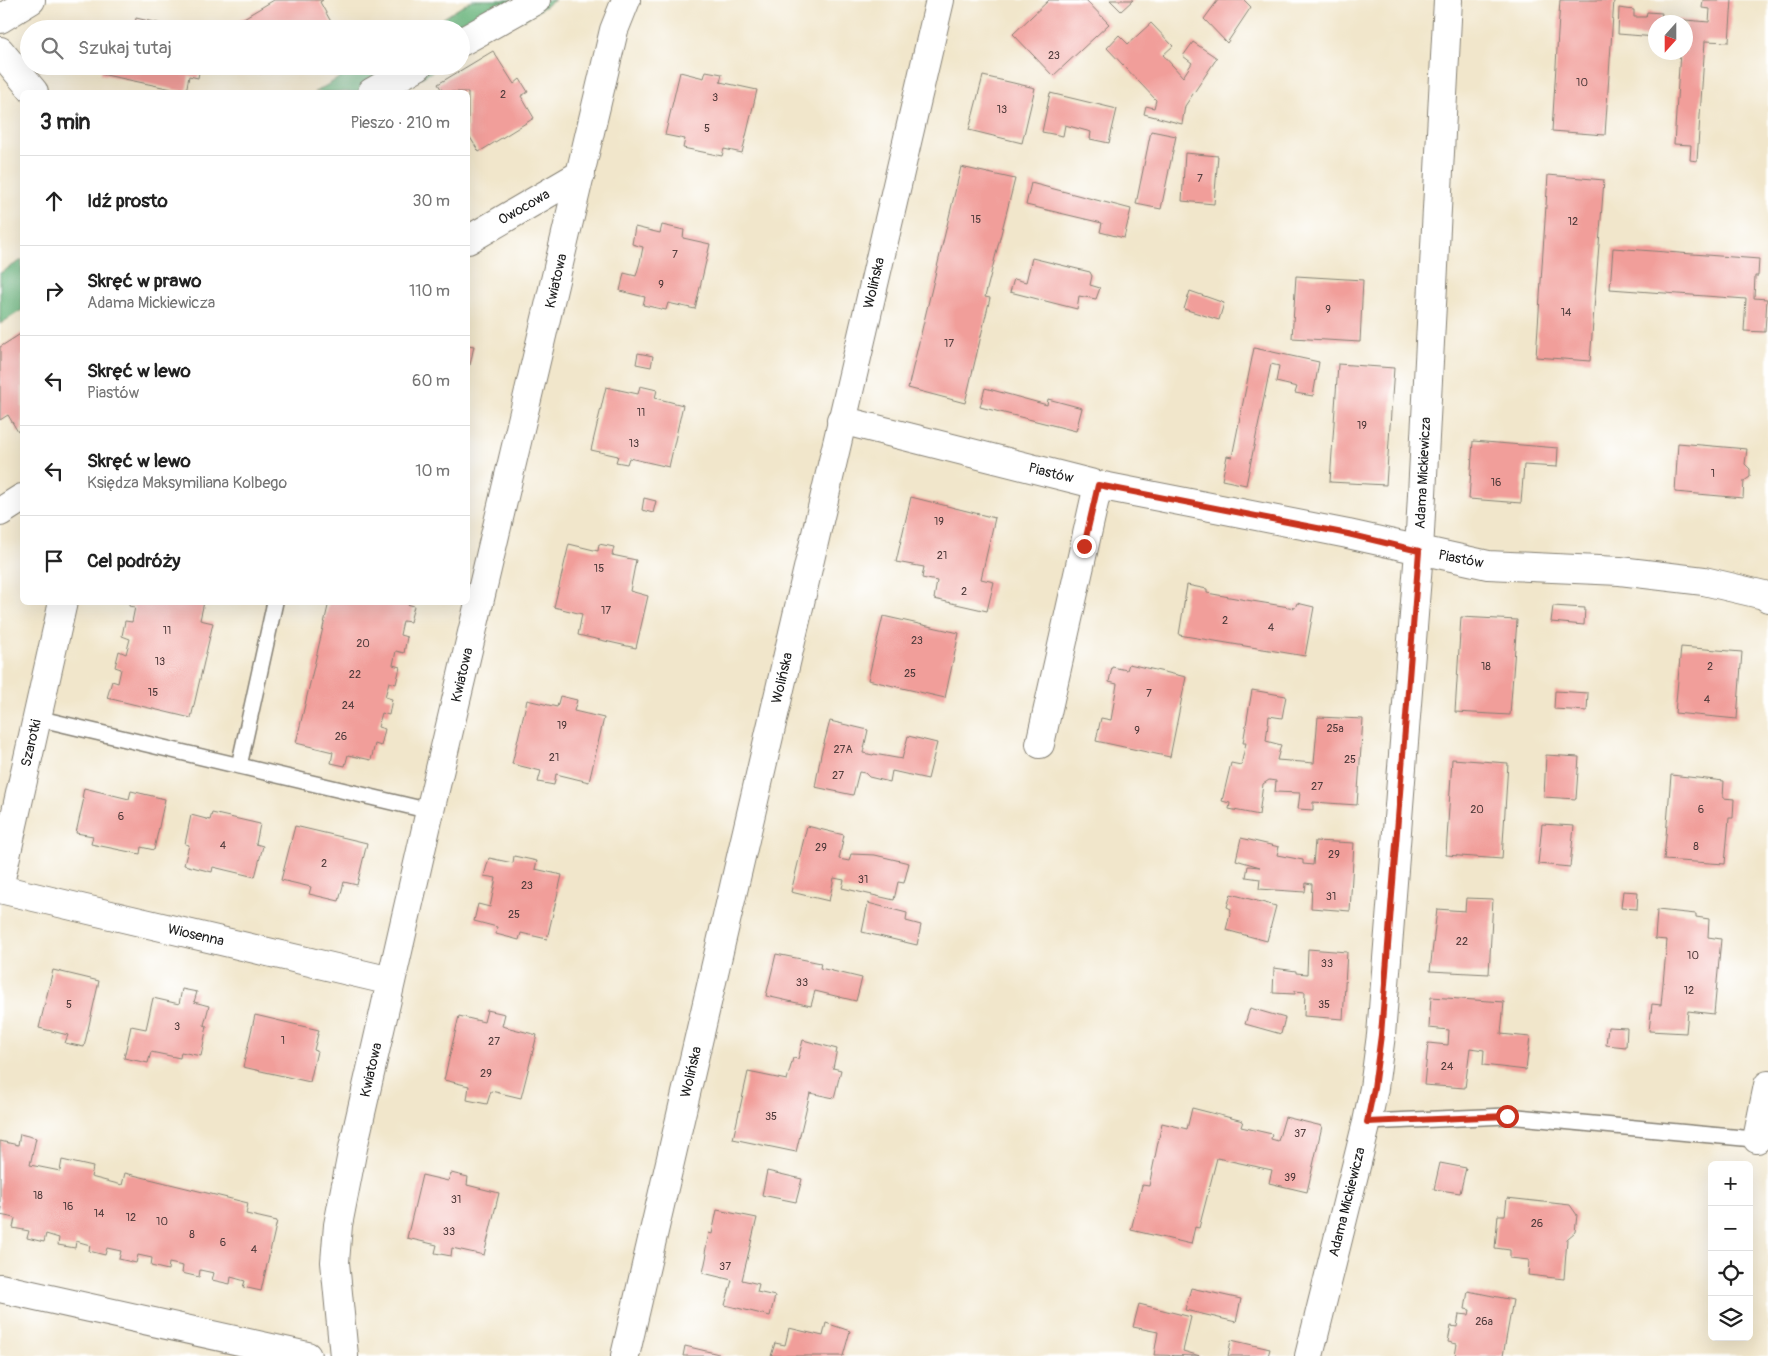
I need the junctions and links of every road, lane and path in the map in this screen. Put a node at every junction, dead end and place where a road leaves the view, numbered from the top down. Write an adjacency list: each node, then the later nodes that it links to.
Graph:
1 (31, 0): 6 (street)
2 (536, 0): 7 (street)
3 (626, 0): 12 (street, Kwiatowa)
4 (940, 0): 14 (street, Wolińska)
5 (1448, 0): 18 (street, Adama Mickiewicza)
6 (0, 18)
7 (470, 37)
8 (0, 51): 10 (street)
9 (402, 75): 11 (street)
10 (32, 90)
11 (376, 90)
12 (581, 174): 13 (street, Owocowa); 25 (street, Kwiatowa)
13 (470, 239)
14 (842, 420): 15 (street, Piastów); 35 (street, Wolińska)
15 (1098, 485): 18 (street, Piastów); 23 (street)
16 (20, 499): 17 (street)
17 (0, 512)
18 (1419, 551): 19 (street, Piastów); 30 (street, Adama Mickiewicza)
19 (1766, 596)
20 (62, 605): 22 (street, Szarotki)
21 (274, 605): 24 (lane)
22 (36, 718): 24 (lane); 26 (street, Szarotki)
23 (1040, 744)
24 (239, 766): 25 (lane)
25 (430, 812): 28 (street, Kwiatowa)
26 (0, 883)
27 (0, 889): 28 (street, Wiosenna)
28 (392, 981): 34 (street, Kwiatowa)
29 (1768, 1085): 31 (street)
30 (1367, 1122): 31 (lane); 36 (street, Adama Mickiewicza)
31 (1763, 1140)
32 (0, 1288): 33 (street)
33 (308, 1356)
34 (344, 1356)
35 (625, 1356)
36 (1309, 1356)

